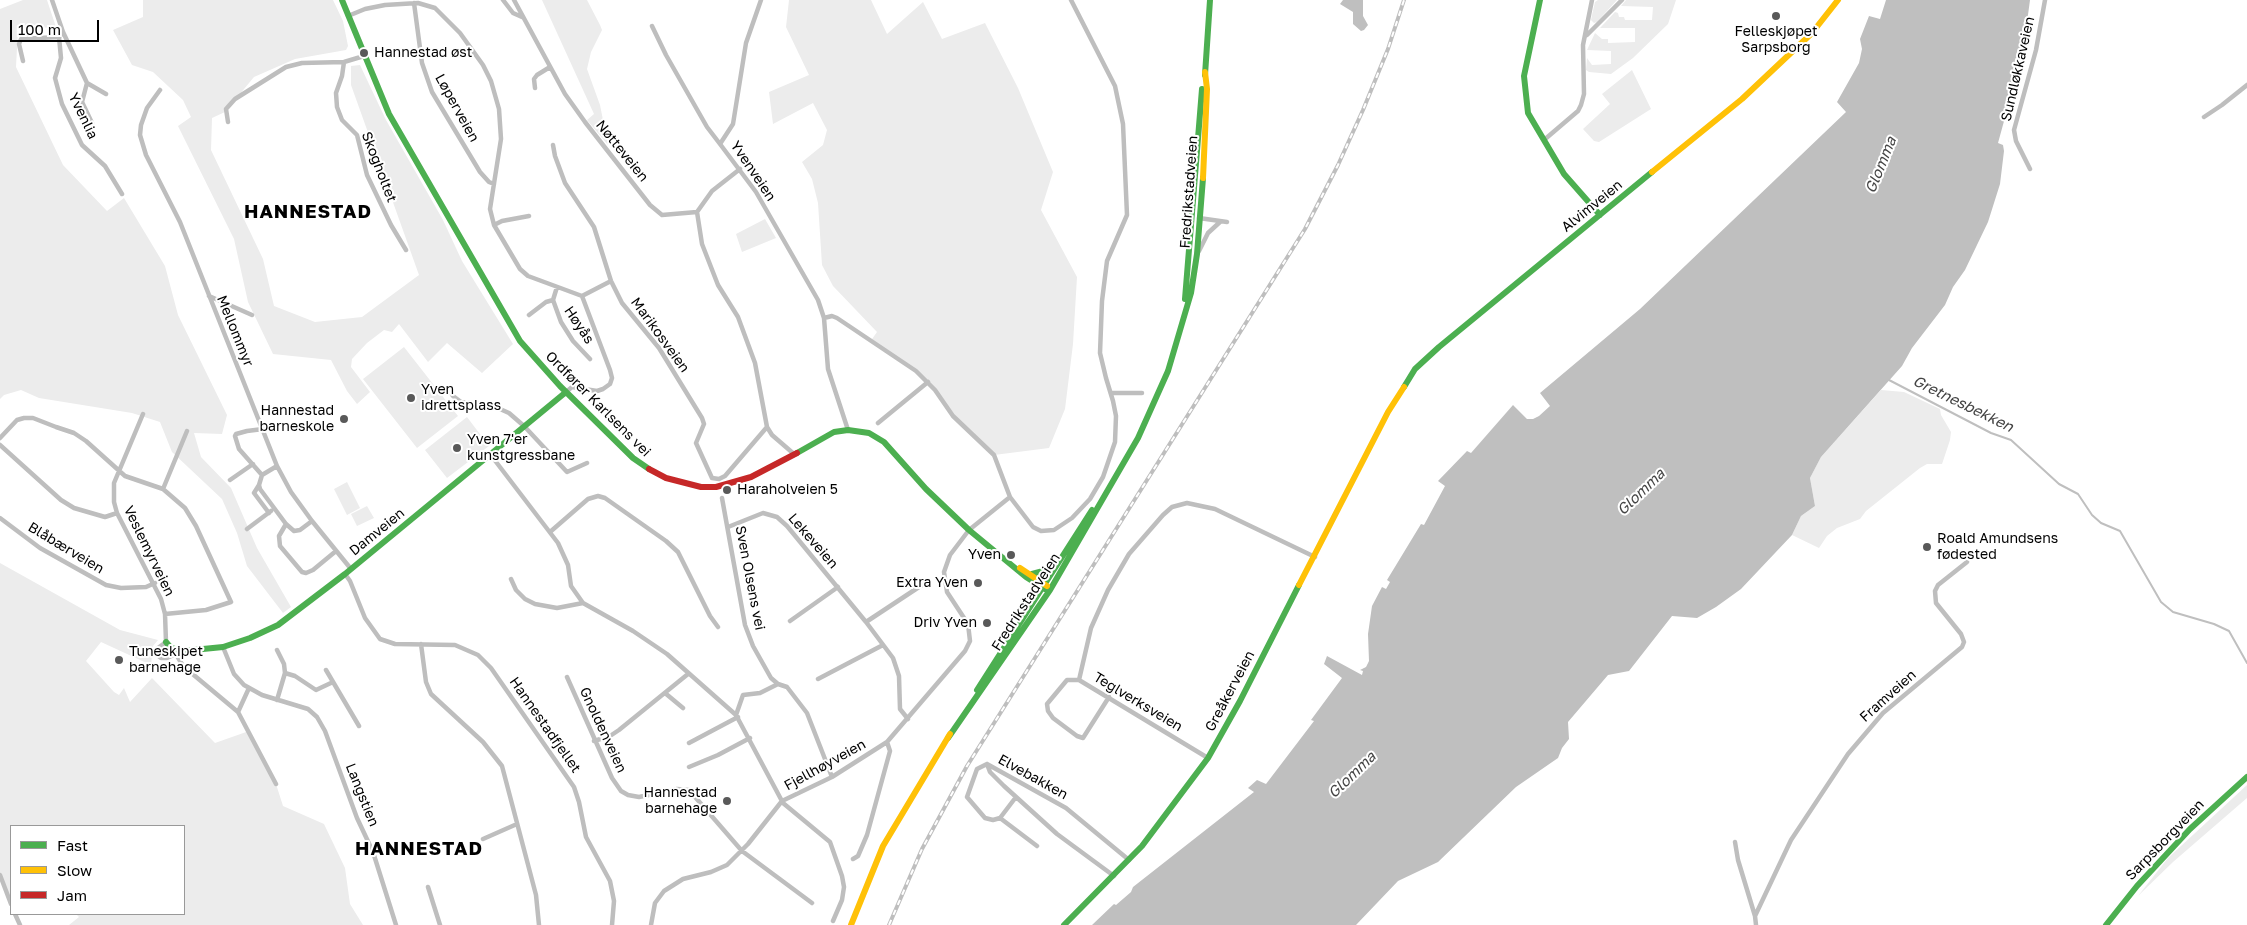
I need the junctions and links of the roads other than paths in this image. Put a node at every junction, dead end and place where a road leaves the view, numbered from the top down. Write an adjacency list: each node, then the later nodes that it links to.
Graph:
1 (52, 0): 17 (street, Yvenlia)
2 (342, 0): 14 (main road, Ordfører Karlsens vei)
3 (503, 0): 15 (street)
4 (514, 0): 15 (street, Nøtteveien)
5 (760, 0): 34 (street, Yvenveien)
6 (1071, 0): 63 (street)
7 (1210, 0): 24 (main road, Fredrikstadveien)
8 (1540, 0): 33 (main road)
9 (1592, 0): 18 (street)
10 (1622, 0): 18 (street)
11 (1838, 0): 42 (main road, Alvimveien)
12 (2045, 0): 37 (street, Sundløkkaveien)
13 (414, 3): 14 (street); 38 (street, Løperveien); 38 (street)
14 (348, 16): 20 (main road, Ordfører Karlsens vei)
15 (522, 16): 23 (street, Nøtteveien)
16 (652, 26): 34 (street)
17 (63, 32): 19 (street); 25 (street, Yvenlia)
18 (1586, 36): 33 (street)
19 (59, 37): 21 (street); 39 (street, Yvenlia)
20 (364, 56): 22 (street); 62 (main road, Ordfører Karlsens vei)
21 (23, 61)
22 (344, 62): 31 (street); 48 (street, Skogholtet)
23 (550, 67): 27 (street); 40 (street, Nøtteveien)
24 (1205, 72): 43 (main road, Fredrikstadveien); 44 (main road, Fredrikstadveien)
25 (87, 83): 29 (street, Yvenlia); 32 (street, Yvenlia)
26 (2247, 86): 30 (street)
27 (535, 88)
28 (160, 90): 52 (street, Mellommyr)
29 (106, 94)
30 (2204, 116)
31 (228, 122)
32 (92, 123)
33 (1544, 140): 42 (main road)
34 (720, 144): 36 (street, Yvenveien)
35 (553, 145): 50 (street, Marikosveien)
36 (740, 169): 40 (street); 58 (street, Yvenveien)
37 (2030, 169)
38 (494, 184): 47 (street)
39 (122, 194)
40 (697, 212): 68 (street)
41 (529, 216): 47 (street)
42 (1600, 216): 73 (main road, Alvimveien)
43 (1192, 217): 44 (street); 55 (main road, Fredrikstadveien)
44 (1201, 219): 45 (street); 49 (main road, Fredrikstadveien)
45 (1220, 222): 46 (street); 49 (street)
46 (1227, 222)
47 (494, 225): 51 (street)
48 (406, 250)
49 (1197, 254): 55 (main road, Fredrikstadveien)
50 (612, 281): 53 (street); 68 (street, Marikosveien)
51 (557, 287): 53 (street); 54 (street, Høyås)
52 (209, 296): 56 (street); 69 (street, Mellommyr)
53 (582, 296): 62 (street)
54 (553, 300): 57 (street, Høyås); 59 (street, Høyås)
55 (1184, 313): 82 (main road, Fredrikstadveien)
56 (252, 314)
57 (529, 315)
58 (824, 318): 60 (street); 70 (street, Yvenveien)
59 (590, 360)
60 (928, 382): 66 (street); 86 (street)
61 (447, 387): 67 (street)
62 (566, 392): 67 (main road, Damveien); 76 (main road, Ordfører Karlsens vei)
63 (1111, 393): 64 (street); 86 (street)
64 (1142, 393)
65 (143, 414): 80 (street, Veslemyrveien)
66 (878, 423)
67 (524, 426): 75 (main road, Damveien); 77 (street)
68 (767, 427): 76 (street)
69 (262, 429): 78 (street); 79 (street, Mellommyr)
70 (848, 430): 76 (main road, Ordfører Karlsens vei); 96 (main road, Ordfører Karlsens vei)
71 (187, 431): 85 (street)
72 (0, 438): 80 (street)
73 (1375, 439): 99 (main road, Greåkerveien)
74 (0, 446): 89 (street)
75 (490, 454): 97 (street); 103 (main road, Damveien)
76 (794, 454)
77 (587, 463)
78 (252, 464): 81 (street); 83 (street)
79 (277, 466): 81 (street); 92 (street, Mellommyr)
80 (119, 471): 85 (street); 89 (street, Veslemyrveien)
81 (262, 475): 84 (street)
82 (1116, 475): 100 (main road, Fredrikstadveien); 111 (main road, Fredrikstadveien)
83 (230, 480)
84 (259, 485): 88 (street); 90 (street)
85 (163, 489): 113 (street)
86 (1010, 497): 96 (street)
87 (722, 498): 94 (street, Sven Olsens vei)
88 (274, 509): 90 (street); 93 (street)
89 (117, 513): 107 (street, Veslemyrveien)
90 (269, 513): 95 (street)
91 (0, 518): 107 (street, Blåbærveien)
92 (312, 521): 93 (street); 98 (street, Mellommyr)
93 (286, 524): 98 (street)
94 (728, 527): 110 (street, Lekeveien); 131 (street, Sven Olsens vei)
95 (247, 529)
96 (969, 530): 102 (main road, Ordfører Karlsens vei); 139 (street, Fjellhøyveien)
97 (550, 532): 112 (street); 116 (street)
98 (336, 551): 103 (street, Mellommyr)
99 (1315, 556): 129 (street, Teglverksveien); 146 (main road, Greåkerveien)
100 (1058, 561): 105 (main road); 109 (main road, Fredrikstadveien)
101 (1967, 562): 167 (street, Framveien)
102 (1012, 564): 105 (main road, Ordfører Karlsens vei); 109 (main road, Ordfører Karlsens vei)
103 (351, 569): 104 (main road, Damveien)
104 (345, 574): 118 (street, Hannestadfjellet); 120 (main road, Damveien)
105 (1032, 574): 109 (main road, Ordfører Karlsens vei)
106 (511, 579): 112 (street)
107 (155, 583): 113 (street, Veslemyrveien)
108 (922, 584): 115 (street)
109 (1043, 586): 111 (main road, Ordfører Karlsens vei); 142 (main road, Fredrikstadveien)
110 (838, 588): 114 (street); 115 (street, Lekeveien)
111 (1050, 590): 142 (main road, Fredrikstadveien)
112 (583, 603): 126 (street)
113 (165, 614): 117 (street, Veslemyrveien)
114 (790, 621)
115 (866, 622): 119 (street, Lekeveien)
116 (718, 627)
117 (166, 642): 121 (main road); 123 (street)
118 (421, 644): 155 (street); 172 (street, Hannestadfjellet)
119 (883, 645): 128 (street); 139 (street, Lekeveien)
120 (223, 646): 121 (main road, Damveien); 132 (street, Langstien)
121 (183, 650): 123 (street, Damveien)
122 (277, 650): 125 (street)
123 (176, 654): 137 (street)
124 (326, 670): 130 (street)
125 (285, 673): 130 (street); 135 (street)
126 (688, 674): 133 (street); 138 (street)
127 (567, 677): 143 (street, Gnoldenveien)
128 (818, 679)
129 (1078, 680): 134 (street, Teglverksveien); 134 (street)
130 (333, 682): 140 (street)
131 (778, 684): 138 (street); 149 (street, Sven Olsens vei)
132 (248, 688): 135 (street, Langstien); 137 (street)
133 (665, 693): 136 (street); 143 (street)
134 (1108, 697): 146 (street, Teglverksveien)
135 (277, 700): 169 (street, Langstien)
136 (683, 708)
137 (238, 712): 151 (street)
138 (737, 716): 141 (street); 145 (street)
139 (908, 719): 144 (street, Fjellhøyveien)
140 (359, 726)
141 (750, 738): 148 (street); 153 (street)
142 (948, 738): 174 (main road, Fredrikstadveien)
143 (594, 741): 159 (street, Gnoldenveien)
144 (887, 742): 149 (street, Fjellhøyveien); 160 (street, Fjellhøyveien)
145 (689, 743)
146 (1208, 758): 161 (main road, Greåkerveien)
147 (987, 764): 152 (street); 154 (street, Elvebakken); 161 (street, Elvebakken)
148 (689, 767)
149 (832, 777): 153 (street, Fjellhøyveien)
150 (2247, 778): 177 (main road, Sarpsborgveien)
151 (276, 784)
152 (1016, 798): 154 (street, Elvebakken); 163 (street)
153 (782, 802): 159 (street, Fjellhøyveien); 168 (street)
154 (1000, 818): 158 (street)
155 (517, 824): 156 (street); 171 (street)
156 (483, 839)
157 (1735, 842): 167 (street)
158 (1037, 846)
159 (742, 851): 166 (street); 173 (street, Fjellhøyveien)
160 (853, 859)
161 (1129, 860): 163 (main road, Greåkerveien)
162 (0, 875): 165 (street)
163 (1114, 876): 175 (main road, Greåkerveien)
164 (428, 886): 170 (street)
165 (10, 901)
166 (812, 902)
167 (1754, 916): 176 (street)
168 (833, 921)
169 (396, 925)
170 (440, 925)
171 (540, 925)
172 (612, 925)
173 (652, 925)
174 (852, 925)
175 (1064, 925)
176 (1756, 925)
177 (2106, 925)

